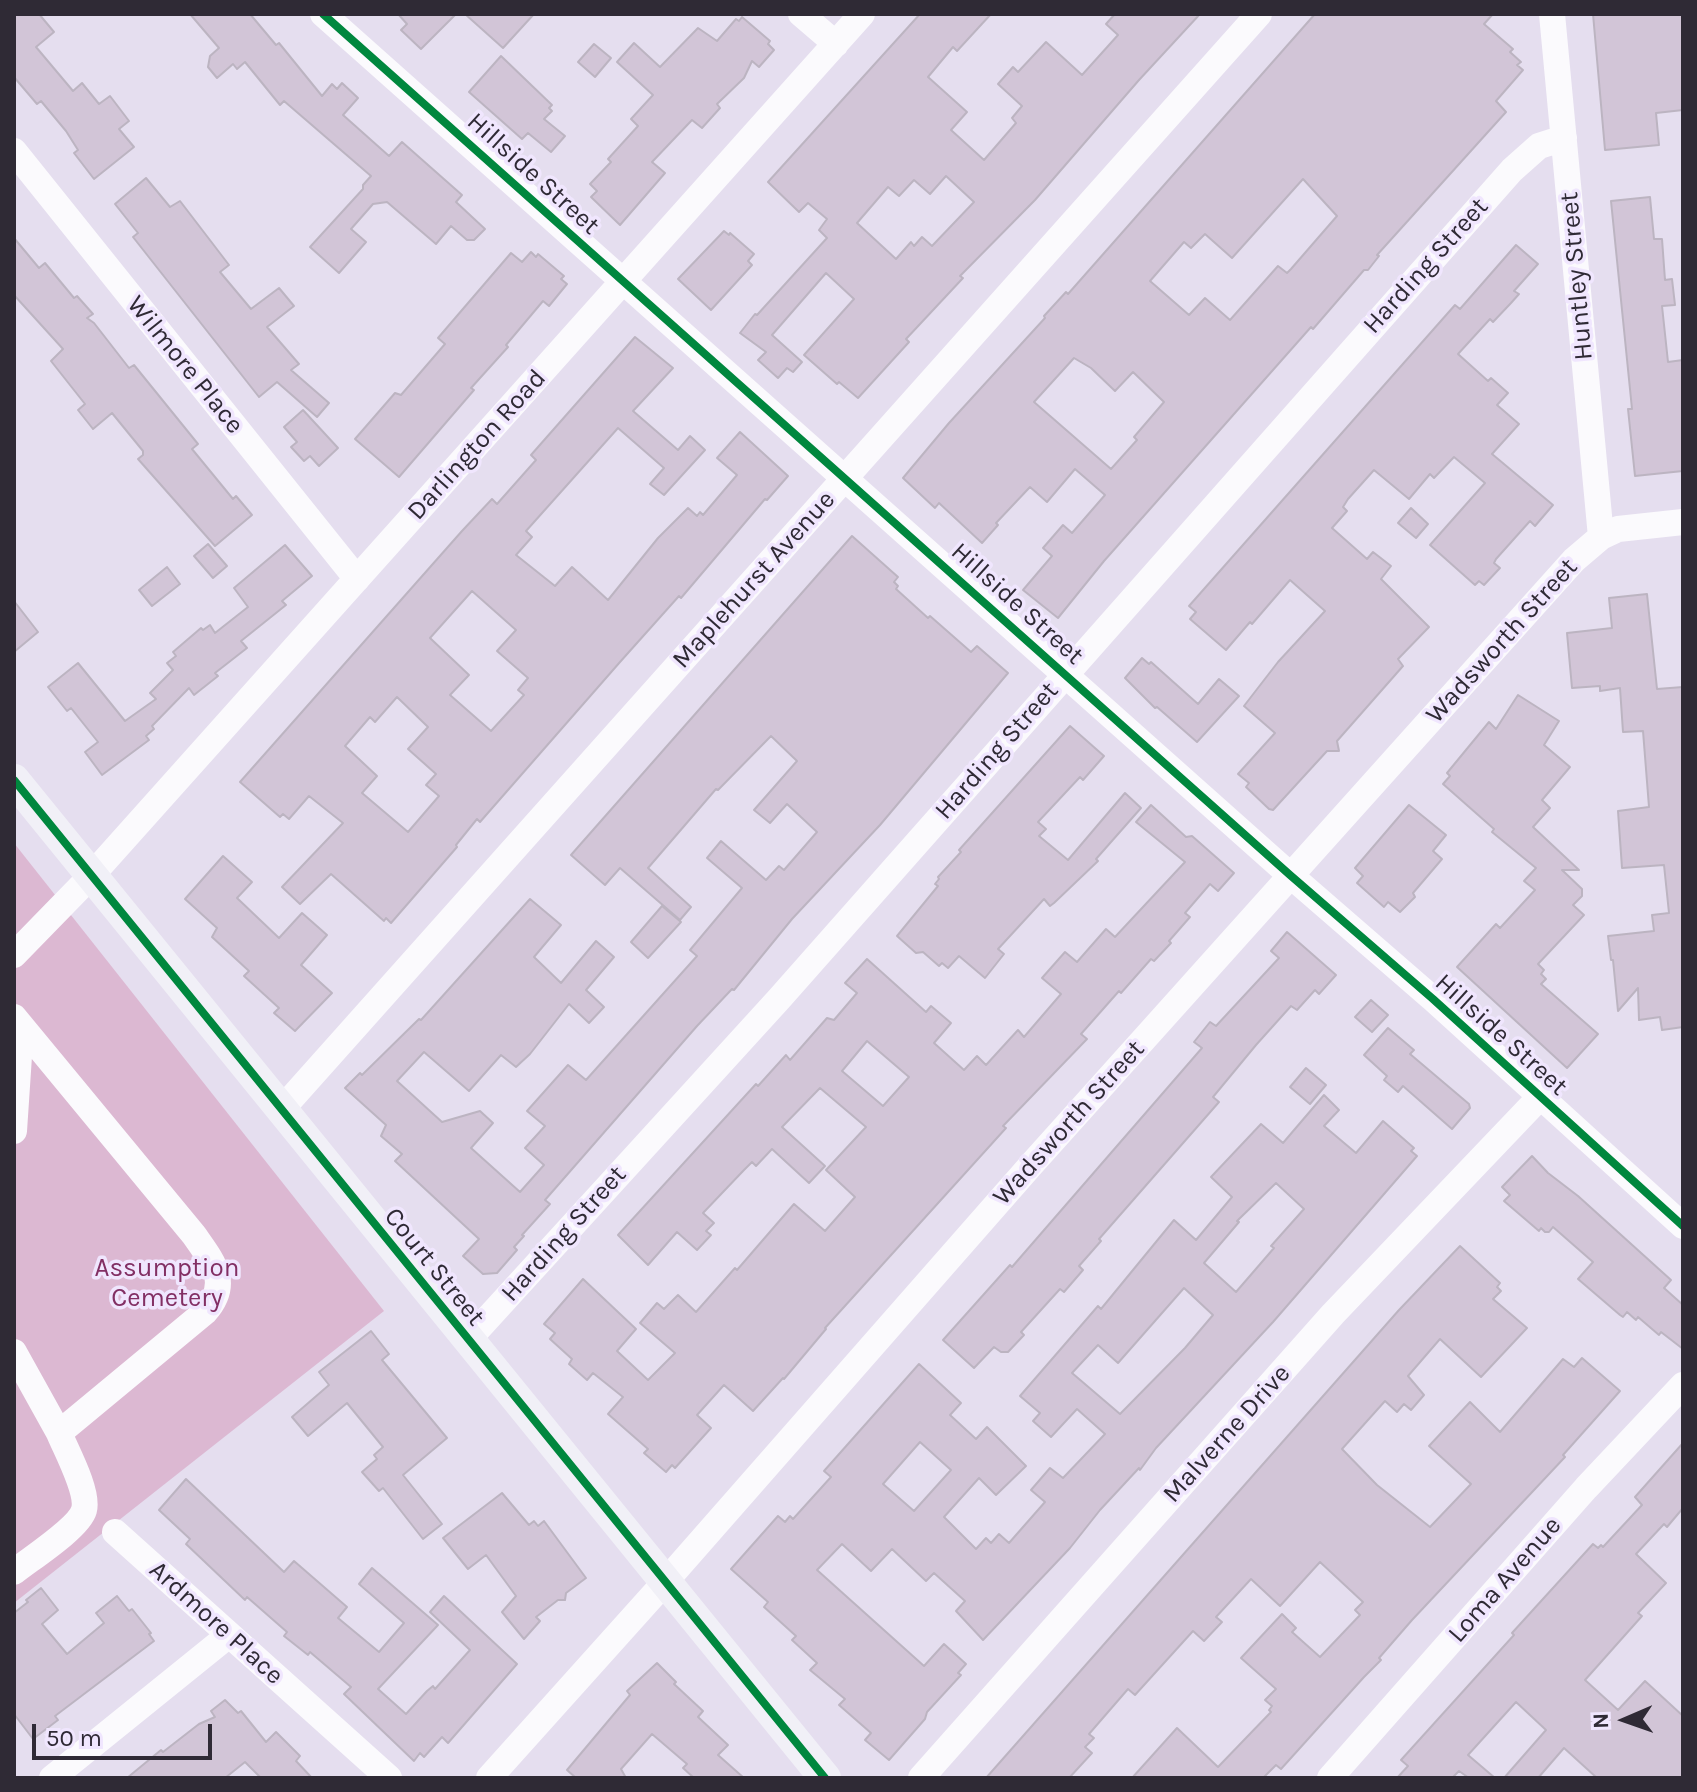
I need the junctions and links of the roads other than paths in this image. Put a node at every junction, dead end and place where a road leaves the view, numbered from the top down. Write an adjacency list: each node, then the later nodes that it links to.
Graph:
1 (323, 14): 9 (street, Hillside Street)
2 (801, 14): 6 (street)
3 (862, 14): 6 (street, Darlington Road)
4 (1259, 14): 10 (street, Maplehurst Avenue)
5 (1552, 14): 7 (street, Huntley Street)
6 (836, 44): 9 (street, Darlington Road)
7 (1564, 138): 12 (street, Huntley Street); 14 (street, Harding Street)
8 (14, 151): 13 (street, Wilmore Place)
9 (623, 281): 10 (street, Hillside Street); 13 (street, Darlington Road)
10 (846, 477): 14 (street, Hillside Street); 22 (street, Maplehurst Avenue)
11 (1683, 522): 12 (street, Wadsworth Street)
12 (1601, 537): 16 (street, Wadsworth Street)
13 (357, 579): 17 (street, Darlington Road)
14 (1065, 674): 16 (street, Hillside Street); 25 (street, Harding Street)
15 (14, 780): 17 (main road, Court Street)
16 (1290, 875): 21 (street, Hillside Street); 31 (street, Wadsworth Street)
17 (91, 876): 18 (street, Darlington Road); 22 (main road, Court Street)
18 (14, 955)
19 (18, 1021): 20 (street); 28 (street)
20 (16, 1066): 23 (street)
21 (1540, 1097): 24 (street, Hillside Street); 37 (street, Malverne Drive)
22 (281, 1110): 25 (main road, Court Street)
23 (14, 1131)
24 (1683, 1226)
25 (468, 1340): 31 (main road, Court Street)
26 (14, 1352): 28 (street)
27 (1683, 1385): 38 (street, Loma Avenue)
28 (59, 1433): 30 (street)
29 (115, 1532): 32 (street, Ardmore Place)
30 (14, 1572)
31 (665, 1582): 35 (street, Wadsworth Street); 36 (main road, Court Street)
32 (229, 1635): 33 (street); 34 (street, Ardmore Place)
33 (52, 1778)
34 (389, 1778)
35 (489, 1778)
36 (825, 1778)
37 (921, 1778)
38 (1330, 1778)

